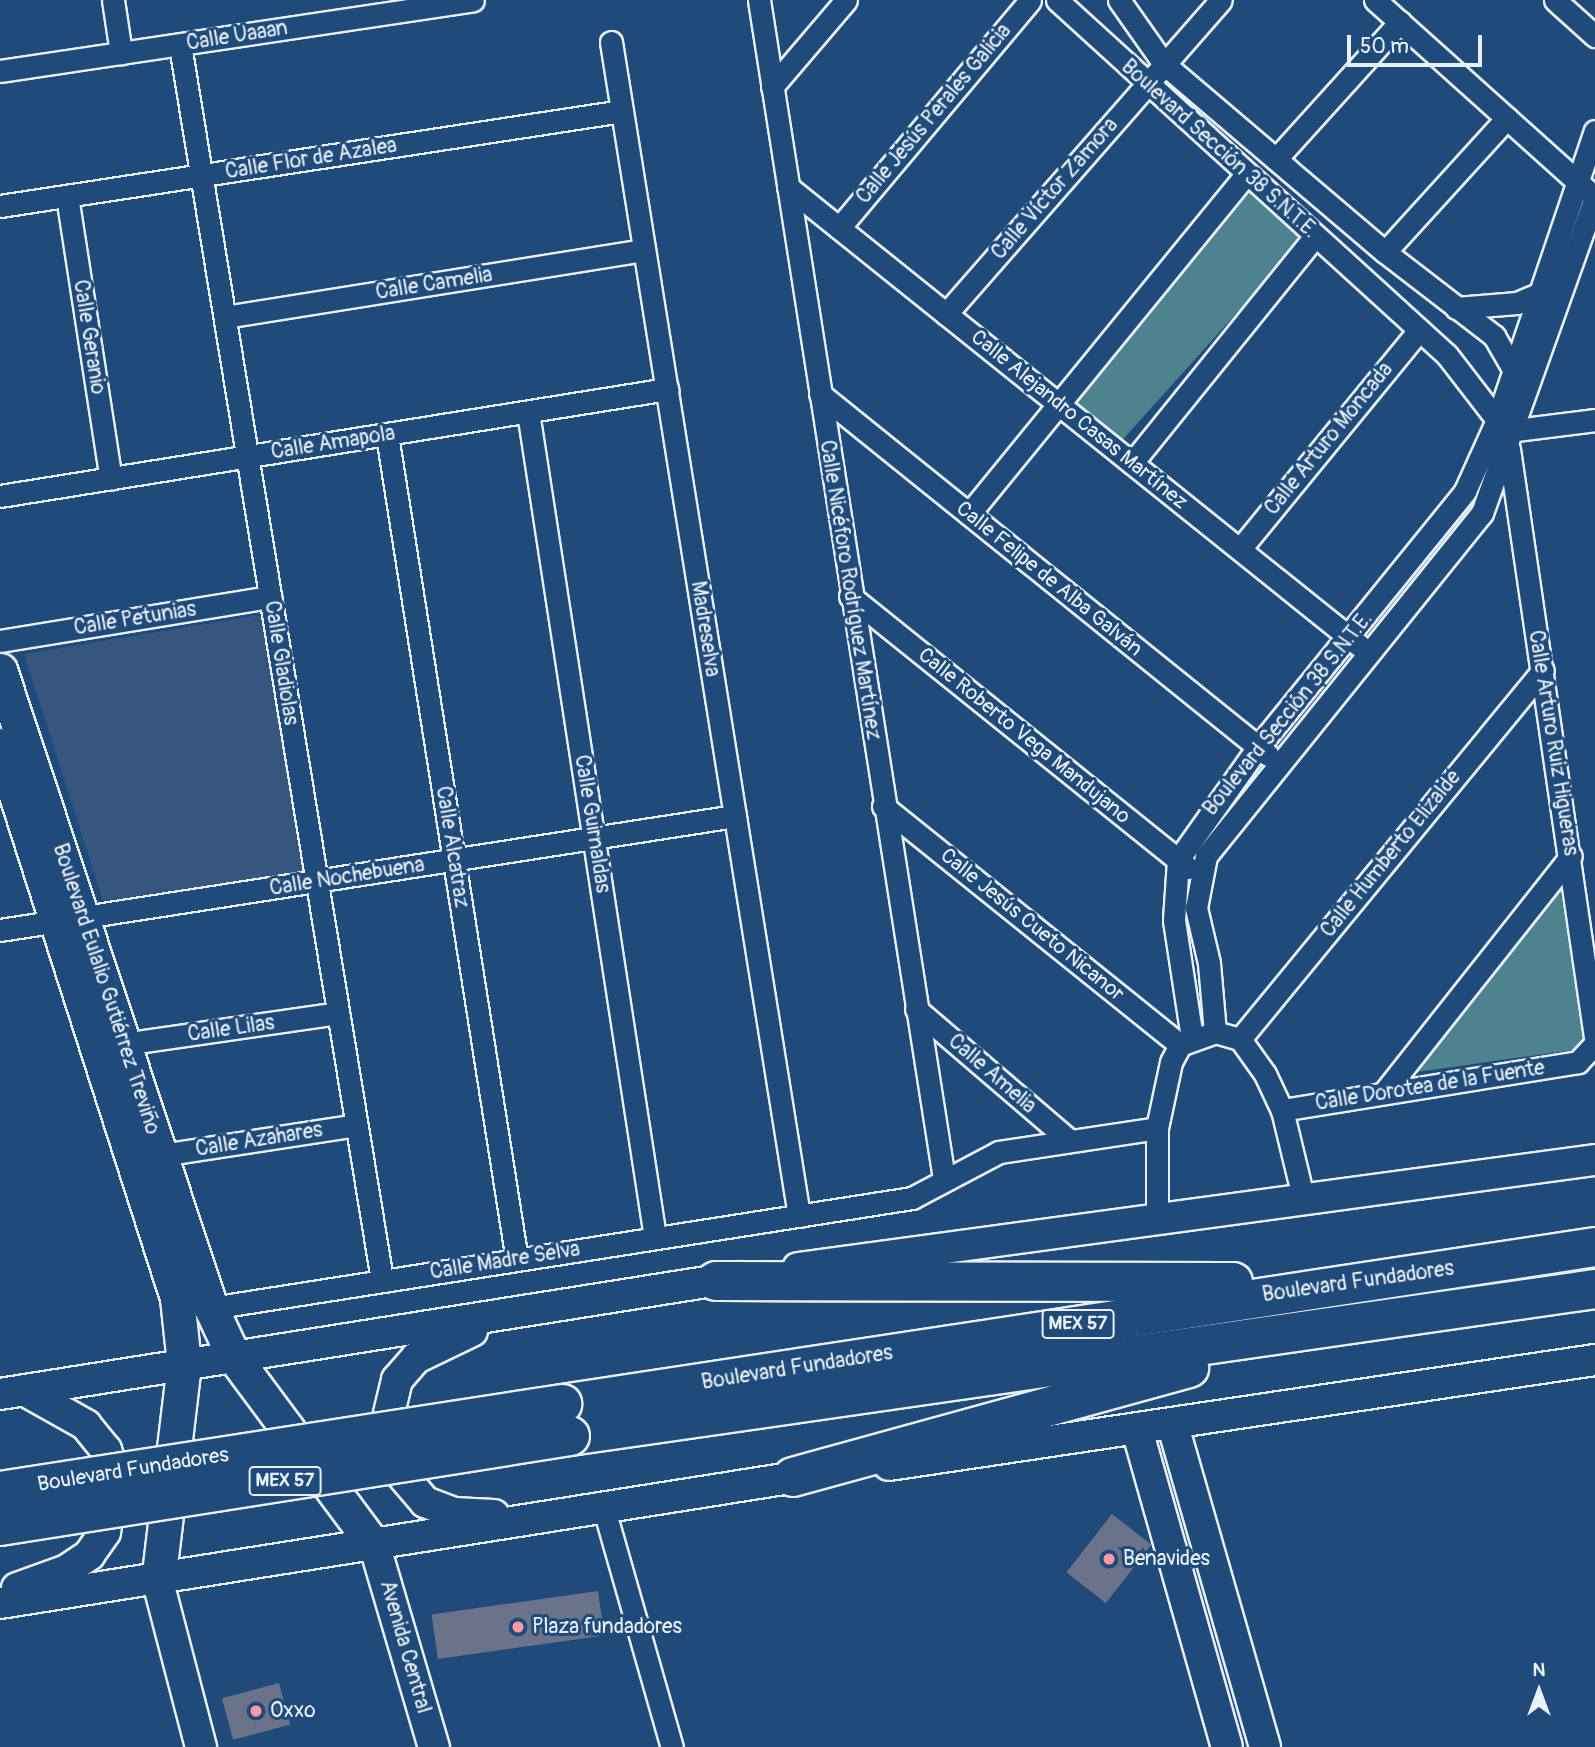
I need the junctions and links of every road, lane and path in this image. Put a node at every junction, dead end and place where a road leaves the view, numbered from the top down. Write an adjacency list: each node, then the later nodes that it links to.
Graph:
1 (113, 0): 16 (street)
2 (473, 0): 11 (street, Calle Uaaan)
3 (759, 0): 20 (street, Calle Nicéforo Rodríguez Martínez)
4 (846, 0): 20 (street)
5 (1030, 0): 32 (street, Calle Jesús Perales Galicia)
6 (1056, 0): 19 (street, Boulevard Sección 38 S.N.T.E.)
7 (1119, 0): 17 (street, Boulevard Sección 38 S.N.T.E.)
8 (1222, 0): 17 (street, Calle Víctor Zamora)
9 (1375, 0): 12 (street)
10 (1555, 0): 13 (street)
11 (403, 5): 15 (street, Calle Uaaan)
12 (1399, 22): 22 (street); 24 (street)
13 (1595, 36)
14 (611, 42): 21 (street, Madreselva)
15 (180, 45): 16 (street, Calle Uaaan); 26 (street, Calle Gladiolas)
16 (121, 53): 18 (street, Calle Uaaan)
17 (1164, 64): 19 (street, Calle Víctor Zamora); 24 (street, Boulevard Sección 38 S.N.T.E.)
18 (0, 71)
19 (1147, 84): 25 (street, Boulevard Sección 38 S.N.T.E.); 38 (street, Calle Víctor Zamora)
20 (772, 87): 28 (street, Calle Nicéforo Rodríguez Martínez)
21 (622, 111): 26 (street, Calle Flor de Azalea); 34 (street, Madreselva)
22 (1507, 118): 27 (street); 35 (street)
23 (1595, 131): 27 (street, Boulevard Sección 38 S.N.T.E.)
24 (1276, 159): 35 (street, Boulevard Sección 38 S.N.T.E.)
25 (1246, 174): 33 (street, Boulevard Sección 38 S.N.T.E.); 44 (street)
26 (201, 176): 29 (street, Calle Flor de Azalea); 39 (street, Calle Gladiolas)
27 (1578, 181): 30 (street); 36 (street, Boulevard Sección 38 S.N.T.E.)
28 (788, 187): 32 (street, Calle Alejandro Casas Martínez); 43 (street, Calle Nicéforo Rodríguez Martínez)
29 (67, 196): 31 (street, Calle Flor de Azalea); 53 (street, Calle Geranio)
30 (1595, 197): 45 (street, Boulevard Sección 38 S.N.T.E.)
31 (0, 206)
32 (839, 228): 38 (street, Calle Alejandro Casas Martínez)
33 (1315, 236): 40 (street, Boulevard Sección 38 S.N.T.E.); 52 (street)
34 (644, 250): 39 (street, Calle Camelia); 42 (street, Madreselva)
35 (1385, 252): 37 (street, Boulevard Sección 38 S.N.T.E.)
36 (1541, 293): 37 (street); 41 (street, Boulevard Sección 38 S.N.T.E.)
37 (1457, 308): 41 (street, Boulevard Sección 38 S.N.T.E.)
38 (946, 314): 44 (street, Calle Alejandro Casas Martínez)
39 (225, 317): 51 (street, Calle Gladiolas)
40 (1419, 330): 48 (street, Boulevard Sección 38 S.N.T.E.); 56 (street, Calle Arturo Moncada)
41 (1514, 366): 45 (street, Boulevard Sección 38 S.N.T.E.); 48 (street, Boulevard Sección 38 S.N.T.E.)
42 (667, 389): 46 (street, Calle Amapola); 68 (street, Madreselva)
43 (820, 394): 55 (street, Calle Felipe de Alba Galván); 57 (street, Calle Nicéforo Rodríguez Martínez)
44 (1058, 404): 52 (street, Calle Alejandro Casas Martínez); 55 (street)
45 (1525, 405): 50 (street, Boulevard Sección 38 S.N.T.E.)
46 (528, 412): 49 (street, Calle Amapola); 69 (street, Calle Guirnaldas)
47 (1595, 419): 50 (street)
48 (1497, 420): 50 (street, Boulevard Sección 38 S.N.T.E.); 59 (street, Boulevard Sección 38 S.N.T.E.)
49 (387, 435): 51 (street, Calle Amapola); 72 (street, Calle Alcatraz)
50 (1512, 440): 61 (street, Boulevard Sección 38 S.N.T.E.); 63 (street, Calle Arturo Ruiz Higueras)
51 (247, 457): 53 (street, Calle Amapola); 58 (street, Calle Gladiolas)
52 (1132, 463): 56 (street, Calle Alejandro Casas Martínez)
53 (111, 479): 54 (street, Calle Amapola)
54 (0, 496)
55 (969, 514): 65 (street, Calle Felipe de Alba Galván)
56 (1240, 549): 59 (street, Calle Alejandro Casas Martínez)
57 (850, 596): 67 (street, Calle Nicéforo Rodríguez Martínez); 71 (street, Calle Roberto Vega Mandujano)
58 (270, 597): 60 (street, Calle Petunias); 74 (street, Calle Gladiolas)
59 (1351, 639): 61 (street, Calle Alejandro Casas Martínez); 65 (street, Boulevard Sección 38 S.N.T.E.)
60 (0, 640)
61 (1369, 653): 66 (street, Boulevard Sección 38 S.N.T.E.)
62 (0, 670): 75 (main road, Boulevard Eulalio Gutiérrez Treviño)
63 (1542, 670): 70 (street, Calle Arturo Ruiz Higueras); 81 (street, Calle Humberto Elizalde)
64 (0, 746): 75 (main road, Boulevard Eulalio Gutiérrez Treviño)
65 (1258, 747): 66 (street, Calle Felipe de Alba Galván); 71 (street, Boulevard Sección 38 S.N.T.E.)
66 (1278, 764): 73 (street, Boulevard Sección 38 S.N.T.E.)
67 (883, 806): 77 (street, Calle Nicéforo Rodríguez Martínez); 82 (street, Calle Jesús Cueto Nicanor)
68 (735, 816): 69 (street, Calle Nochebuena); 94 (street, Madreselva)
69 (594, 839): 72 (street, Calle Nochebuena); 97 (street, Calle Guirnaldas)
70 (1571, 856): 80 (street, Calle Arturo Ruiz Higueras); 85 (street)
71 (1178, 860): 73 (street, Calle Roberto Vega Mandujano); 82 (street)
72 (454, 861): 74 (street, Calle Nochebuena); 100 (street, Calle Alcatraz)
73 (1198, 876): 79 (street, Boulevard Sección 38 S.N.T.E.)
74 (317, 882): 75 (street, Calle Nochebuena); 78 (street, Calle Gladiolas)
75 (70, 919): 76 (street, Calle Nochebuena); 83 (main road, Boulevard Eulalio Gutiérrez Treviño); 112 (main road, Boulevard Eulalio Gutiérrez Treviño)
76 (0, 930)
77 (916, 1009): 89 (street, Calle Amelia); 92 (street, Calle Nicéforo Rodríguez Martínez)
78 (338, 1013): 83 (street, Calle Lilas); 87 (street, Calle Gladiolas)
79 (1215, 1032): 81 (street); 82 (street)
80 (1595, 1037)
81 (1240, 1038): 86 (street)
82 (1186, 1041): 88 (street)
83 (123, 1044): 90 (main road, Boulevard Eulalio Gutiérrez Treviño)
84 (1595, 1044): 85 (street, Calle Dorotea de la Fuente)
85 (1386, 1090): 86 (street, Calle Dorotea de la Fuente)
86 (1282, 1111): 93 (street)
87 (356, 1125): 90 (street, Calle Azahares); 101 (street, Calle Gladiolas)
88 (1157, 1128): 89 (street); 95 (street)
89 (1069, 1140): 92 (street)
90 (161, 1155): 107 (main road, Boulevard Eulalio Gutiérrez Treviño)
91 (1595, 1160): 93 (main road)
92 (944, 1180): 94 (street, Calle Madre Selva)
93 (1304, 1201): 95 (main road)
94 (799, 1216): 97 (street, Calle Madre Selva)
95 (1157, 1220): 102 (main road)
96 (1595, 1236): 99 (highway)
97 (655, 1237): 100 (street, Calle Madre Selva)
98 (1595, 1247): 99 (highway, Boulevard Fundadores / MEX 57)
99 (1535, 1256): 103 (highway, Boulevard Fundadores / MEX 57)
100 (517, 1260): 101 (street, Calle Madre Selva)
101 (382, 1280): 107 (street, Calle Madre Selva)
102 (716, 1280): 103 (highway); 108 (main road)
103 (1343, 1283): 114 (highway, Boulevard Fundadores / MEX 57)
104 (1595, 1289): 105 (highway, Boulevard Fundadores / MEX 57)
105 (1497, 1304): 106 (highway); 109 (highway, Boulevard Fundadores / MEX 57)
106 (1595, 1305)
107 (211, 1308): 110 (main road, Boulevard Eulalio Gutiérrez Treviño)
108 (521, 1312): 110 (main road); 120 (main road)
109 (1293, 1333): 114 (highway, Boulevard Fundadores / MEX 57); 117 (highway)
110 (234, 1357): 112 (main road); 122 (main road, Boulevard Eulalio Gutiérrez Treviño)
111 (1595, 1360): 115 (main road)
112 (184, 1364): 113 (main road); 123 (main road, Boulevard Eulalio Gutiérrez Treviño)
113 (12, 1392): 124 (main road)
114 (566, 1420): 118 (highway, Boulevard Fundadores / MEX 57, bridge); 121 (highway, Boulevard Fundadores / MEX 57, bridge)
115 (1173, 1426): 116 (main road); 130 (main road)
116 (1138, 1433): 117 (main road); 129 (main road)
117 (793, 1477): 119 (main road)
118 (0, 1491)
119 (604, 1509): 120 (main road); 128 (street)
120 (557, 1517): 122 (main road)
121 (0, 1526)
122 (375, 1547): 123 (main road); 127 (main road, Avenida Central)
123 (158, 1583): 125 (main road); 126 (main road)
124 (0, 1593)
125 (0, 1603)
126 (201, 1747)
127 (434, 1747)
128 (672, 1747)
129 (1227, 1747)
130 (1265, 1747)

